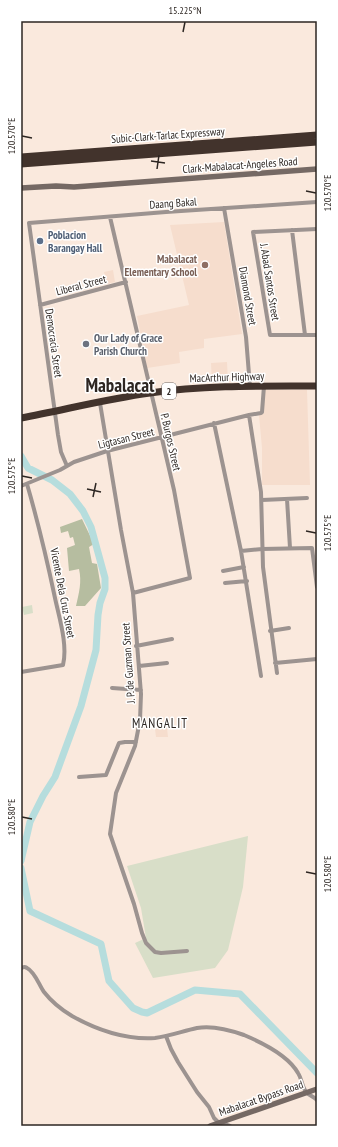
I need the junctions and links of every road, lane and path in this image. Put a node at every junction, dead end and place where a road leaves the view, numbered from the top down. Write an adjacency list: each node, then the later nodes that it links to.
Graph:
1 (317, 135): 3 (highway, Subic-Clark-Tarlac Expressway)
2 (317, 142): 4 (highway, Subic-Clark-Tarlac Expressway)
3 (21, 157)
4 (21, 164)
5 (317, 169): 6 (street, Clark-Mabalacat-Angeles Road)
6 (21, 188)
7 (317, 202): 8 (street, Daang Bakal)
8 (224, 208): 9 (street, Daang Bakal); 19 (street, Diamond Street)
9 (110, 217): 10 (street, Daang Bakal); 13 (street, P. Burgos Street)
10 (30, 222): 14 (street, Democracia Street)
11 (317, 229): 12 (street)
12 (292, 230): 15 (street); 15 (street, J. Abad Santos Street)
13 (126, 282): 14 (street, Liberal Street); 20 (street, P. Burgos Street)
14 (40, 305): 22 (street, Democracia Street)
15 (305, 335): 16 (street)
16 (317, 335)
17 (264, 386): 18 (highway, MacArthur Highway / 2); 19 (highway, MacArthur Highway / 2); 23 (street, Ligtasan Street)
18 (317, 386)
19 (250, 387): 20 (highway, MacArthur Highway / 2)
20 (150, 393): 21 (highway, MacArthur Highway / 2); 26 (street, P. Burgos Street)
21 (100, 403): 22 (highway, MacArthur Highway / 2); 27 (street, J. P. de Guzman Street)
22 (55, 411): 24 (highway, MacArthur Highway / 2); 28 (street, Democracia Street)
23 (249, 415): 25 (street, Ligtasan Street); 33 (street)
24 (22, 418)
25 (214, 423): 26 (street, Ligtasan Street); 36 (street)
26 (161, 438): 27 (street, Ligtasan Street); 42 (street, P. Burgos Street)
27 (107, 451): 28 (street, Ligtasan Street); 42 (street, J. P. de Guzman Street)
28 (67, 466): 29 (street, Ligtasan Street)
29 (27, 484): 30 (street, Ligtasan Street); 51 (street, Vicente Dela Cruz Street)
30 (21, 486)
31 (287, 498): 32 (street); 33 (street); 35 (street)
32 (307, 498)
33 (262, 500): 34 (street)
34 (262, 548): 35 (street); 36 (street); 44 (street)
35 (290, 548): 41 (street)
36 (242, 551): 37 (street)
37 (244, 567): 38 (street); 39 (street)
38 (223, 571)
39 (247, 581): 40 (street); 53 (street)
40 (225, 583)
41 (317, 588)
42 (132, 593): 46 (street, J. P. de Guzman Street)
43 (289, 628): 44 (street)
44 (270, 632): 49 (street)
45 (172, 639): 46 (street)
46 (136, 646): 50 (street, J. P. de Guzman Street)
47 (317, 659): 49 (street)
48 (166, 663): 50 (street)
49 (275, 663): 52 (street)
50 (139, 666): 55 (street, J. P. de Guzman Street)
51 (21, 672)
52 (277, 673)
53 (260, 676)
54 (112, 688): 55 (street)
55 (140, 690): 56 (street, J. P. de Guzman Street)
56 (136, 742): 57 (street); 58 (street, J. P. de Guzman Street)
57 (79, 776)
58 (187, 951)
59 (21, 968): 60 (street)
60 (166, 1036): 61 (street); 63 (street)
61 (312, 1091): 62 (street); 63 (street, Mabalacat Bypass Road)
62 (317, 1100)
63 (221, 1123): 64 (street, Mabalacat Bypass Road); 65 (street)
64 (210, 1126)
65 (230, 1126)

